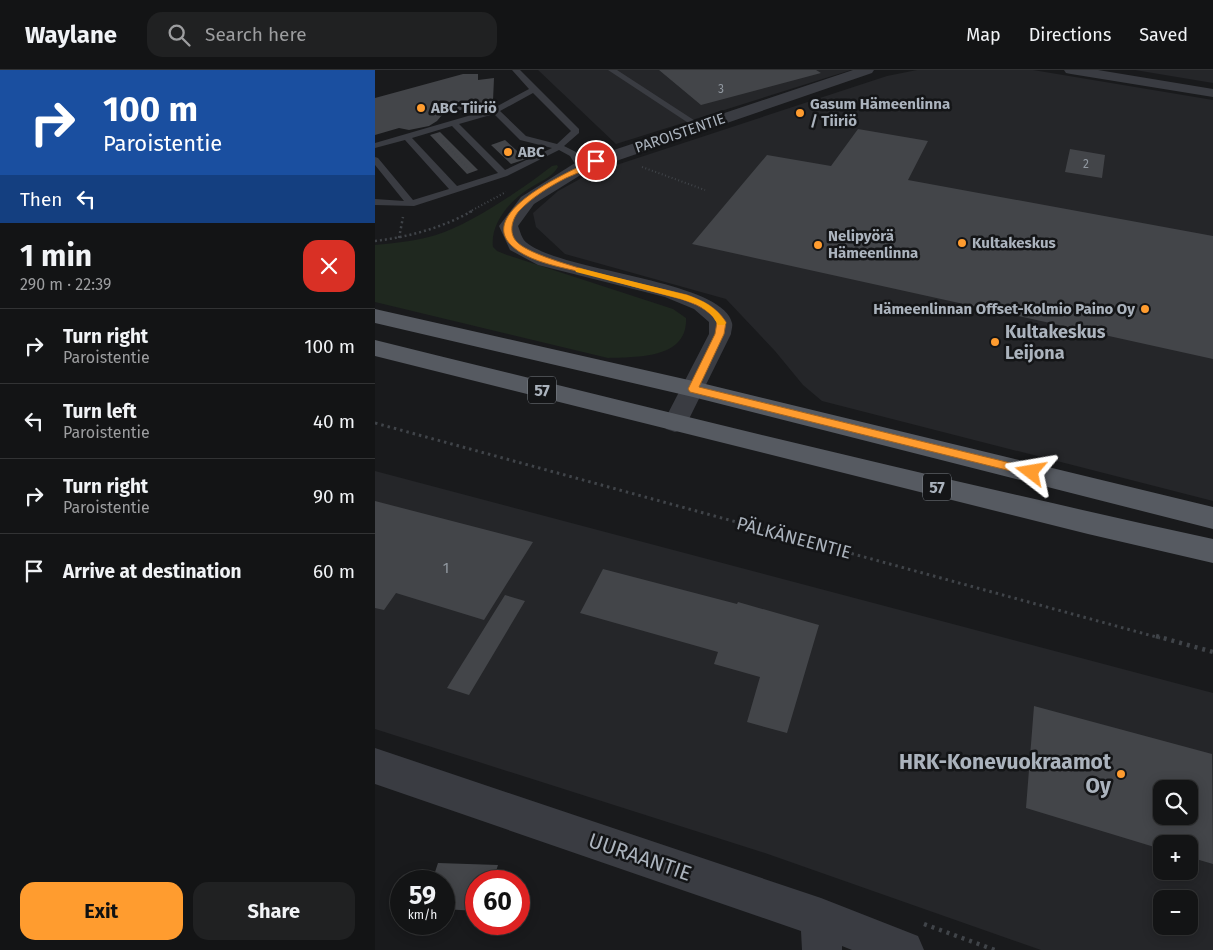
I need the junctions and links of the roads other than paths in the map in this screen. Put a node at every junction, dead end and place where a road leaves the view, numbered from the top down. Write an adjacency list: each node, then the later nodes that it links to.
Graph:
1 (516, 70): 5 (lane)
2 (612, 70): 9 (lane)
3 (867, 70): 9 (street, PAROISTENTIE)
4 (1071, 70): 6 (street)
5 (534, 90): 7 (lane); 12 (lane)
6 (1213, 93)
7 (495, 111): 8 (lane); 12 (lane)
8 (453, 122): 10 (lane); 15 (lane)
9 (699, 126): 14 (street, PAROISTENTIE)
10 (406, 136): 11 (lane); 16 (lane)
11 (375, 146)
12 (559, 147): 14 (lane); 15 (lane)
13 (375, 160): 18 (lane)
14 (581, 167): 21 (street, PAROISTENTIE)
15 (504, 174): 16 (lane)
16 (455, 190): 18 (lane)
17 (375, 202): 18 (lane)
18 (411, 204)
19 (375, 316): 21 (main road, 57)
20 (375, 348): 22 (main road, 57)
21 (693, 389): 22 (street, PAROISTENTIE); 23 (main road, 57)
22 (675, 423): 24 (main road, 57)
23 (1213, 518)
24 (1213, 551)
25 (375, 766): 26 (street, UURAANTIE)
26 (821, 934): 27 (street, UURAANTIE)
27 (904, 950)

